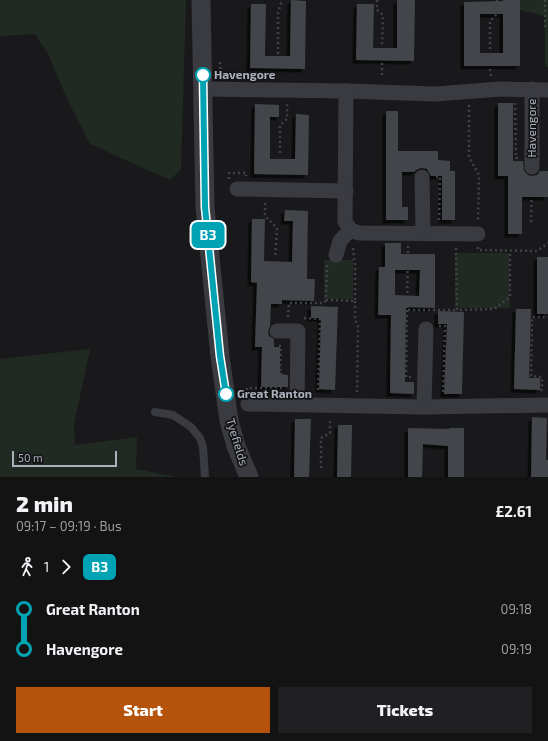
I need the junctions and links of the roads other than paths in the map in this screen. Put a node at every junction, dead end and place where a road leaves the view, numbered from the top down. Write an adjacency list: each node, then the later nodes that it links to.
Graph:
1 (201, 0): 2 (street, Tyefields)
2 (204, 89): 5 (street, Havengore); 22 (street, Tyefields)
3 (532, 89): 4 (street, Havengore); 5 (street, Havengore); 6 (street, Havengore)
4 (548, 90)
5 (346, 91): 9 (street)
6 (532, 166)
7 (422, 177): 11 (street)
8 (242, 184): 9 (street)
9 (346, 191): 10 (street)
10 (350, 230): 11 (street); 13 (street)
11 (422, 232): 12 (street)
12 (478, 234)
13 (336, 255)
14 (424, 327): 19 (street)
15 (277, 331): 17 (street)
16 (248, 404): 17 (street)
17 (297, 405): 19 (street)
18 (548, 405): 19 (street)
19 (424, 407)
20 (155, 412): 21 (lane)
21 (205, 477)
22 (249, 477)

